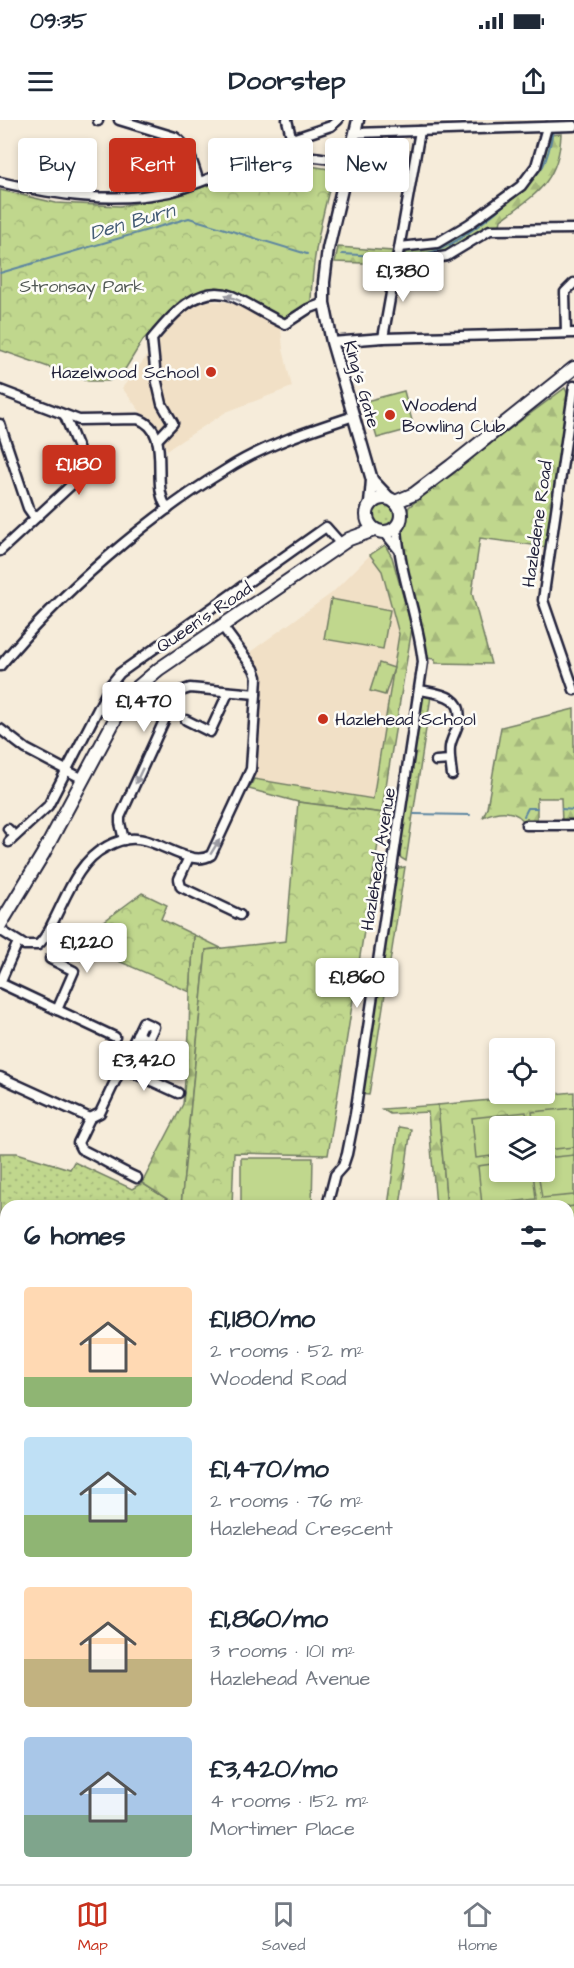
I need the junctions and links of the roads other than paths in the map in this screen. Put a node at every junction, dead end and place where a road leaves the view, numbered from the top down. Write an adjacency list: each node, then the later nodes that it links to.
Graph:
1 (119, 120): 14 (street)
2 (287, 120): 9 (street)
3 (338, 120): 10 (street)
4 (357, 120): 8 (street, King's Gate)
5 (574, 126): 6 (street)
6 (547, 127): 7 (street); 17 (street)
7 (420, 131): 8 (street); 17 (street)
8 (355, 134): 11 (street, King's Gate)
9 (292, 138)
10 (295, 138)
11 (354, 138)
12 (208, 179): 14 (street)
13 (0, 182): 14 (street)
14 (199, 182)
15 (341, 192): 20 (street, King's Gate)
16 (574, 229): 18 (street)
17 (399, 248): 18 (street)
18 (396, 264): 22 (street)
19 (574, 283): 21 (street)
20 (324, 303): 23 (street, King's Gate); 30 (street, one-way to 30)
21 (570, 333): 22 (street)
22 (383, 338): 23 (street)
23 (332, 342): 28 (street, King's Gate)
24 (570, 373): 26 (street, Hazledene Road); 32 (main road)
25 (0, 390): 27 (street)
26 (573, 390): 46 (street, Hazledene Road)
27 (65, 416): 30 (street); 37 (street)
28 (354, 416): 31 (street, King's Gate); 35 (street)
29 (0, 424): 37 (street)
30 (157, 440): 35 (street)
31 (372, 480): 33 (street, King's Gate); 34 (street, King's Gate)
32 (414, 494): 33 (main road); 38 (main road)
33 (392, 500): 34 (main road); 38 (main road)
34 (370, 504): 36 (main road)
35 (168, 509): 44 (street)
36 (366, 517): 39 (main road); 40 (main road, Queen's Road)
37 (35, 519): 42 (street)
38 (399, 521): 39 (main road); 41 (street, Hazlehead Avenue)
39 (380, 531): 40 (main road, Queen's Road); 41 (street, Hazlehead Avenue)
40 (342, 541): 43 (main road, Queen's Road); 53 (street, Queen's Road)
41 (398, 549): 45 (street, Hazlehead Avenue)
42 (0, 552)
43 (222, 626): 48 (street); 55 (main road, Queen's Road)
44 (0, 666)
45 (420, 690): 51 (street); 77 (street, Hazlehead Avenue)
46 (574, 690)
47 (228, 693): 48 (street); 49 (street); 59 (street, one-way to 59)
48 (256, 694): 60 (street, one-way to 48)
49 (186, 720)
50 (0, 729): 53 (street)
51 (450, 760): 52 (street); 54 (street)
52 (436, 761)
53 (66, 770): 55 (street); 58 (street, Queen's Road)
54 (452, 775)
55 (83, 779): 62 (main road, Queen's Road)
56 (526, 825): 57 (street)
57 (574, 825)
58 (8, 829)
59 (124, 840): 60 (street); 64 (street)
60 (189, 857): 61 (street)
61 (240, 915)
62 (0, 925)
63 (0, 930): 64 (street)
64 (18, 942): 66 (street)
65 (0, 957): 66 (street)
66 (11, 957): 68 (street)
67 (50, 959): 69 (street)
68 (0, 983): 69 (street)
69 (57, 1010): 71 (street)
70 (137, 1034): 71 (street)
71 (123, 1041): 72 (street)
72 (121, 1067): 74 (street); 75 (street)
73 (0, 1077): 75 (street)
74 (178, 1093)
75 (90, 1118): 76 (street)
76 (136, 1178)
77 (329, 1200)

